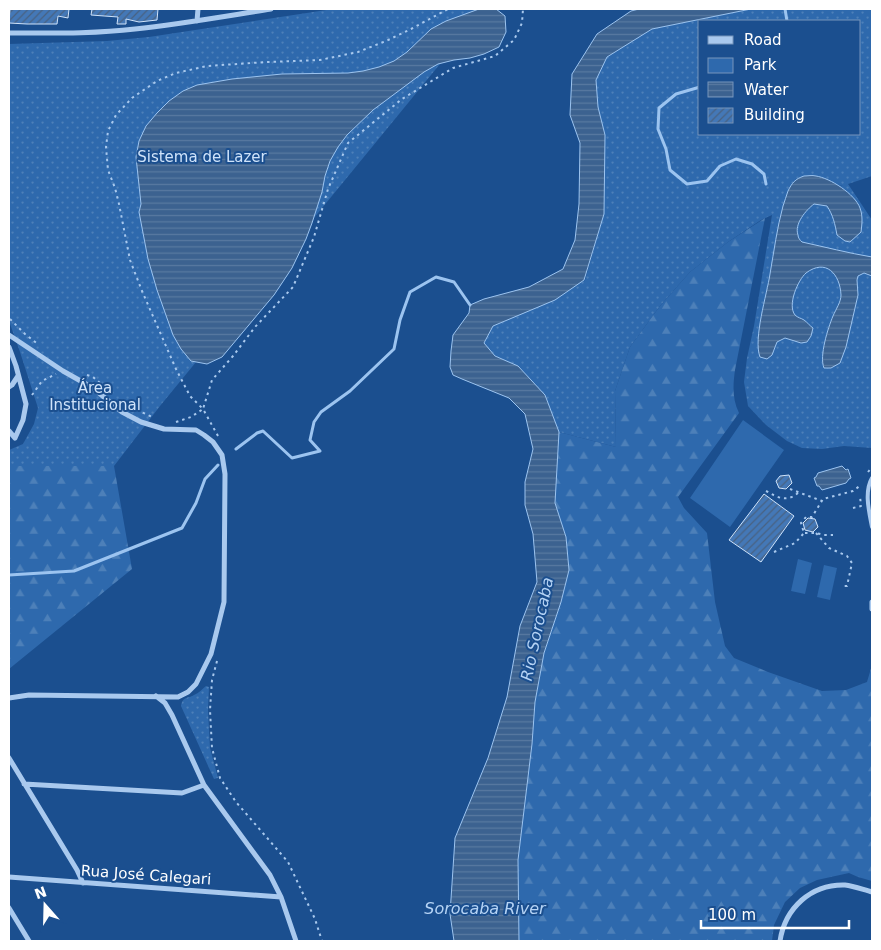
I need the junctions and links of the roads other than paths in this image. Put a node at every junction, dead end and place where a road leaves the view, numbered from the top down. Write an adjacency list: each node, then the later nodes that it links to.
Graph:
1 (198, 9): 3 (street)
2 (271, 9): 3 (street)
3 (197, 21): 4 (street)
4 (9, 33)
5 (9, 334): 16 (street)
6 (9, 347): 7 (street)
7 (18, 376): 8 (street); 10 (street)
8 (9, 387)
9 (9, 431): 10 (street)
10 (15, 438): 11 (street)
11 (9, 442)
12 (872, 478): 13 (lane)
13 (872, 526)
14 (872, 602): 15 (street)
15 (872, 609)
16 (156, 696): 17 (street); 20 (street)
17 (9, 698)
18 (9, 758): 19 (street)
19 (24, 784): 20 (street); 22 (street)
20 (204, 785): 24 (street)
21 (9, 877): 22 (street, Rua José Calegari)
22 (83, 882): 24 (street, Rua José Calegari)
23 (872, 892): 28 (street)
24 (281, 897): 27 (street)
25 (9, 908): 26 (street)
26 (29, 941)
27 (296, 941)
28 (780, 941)

